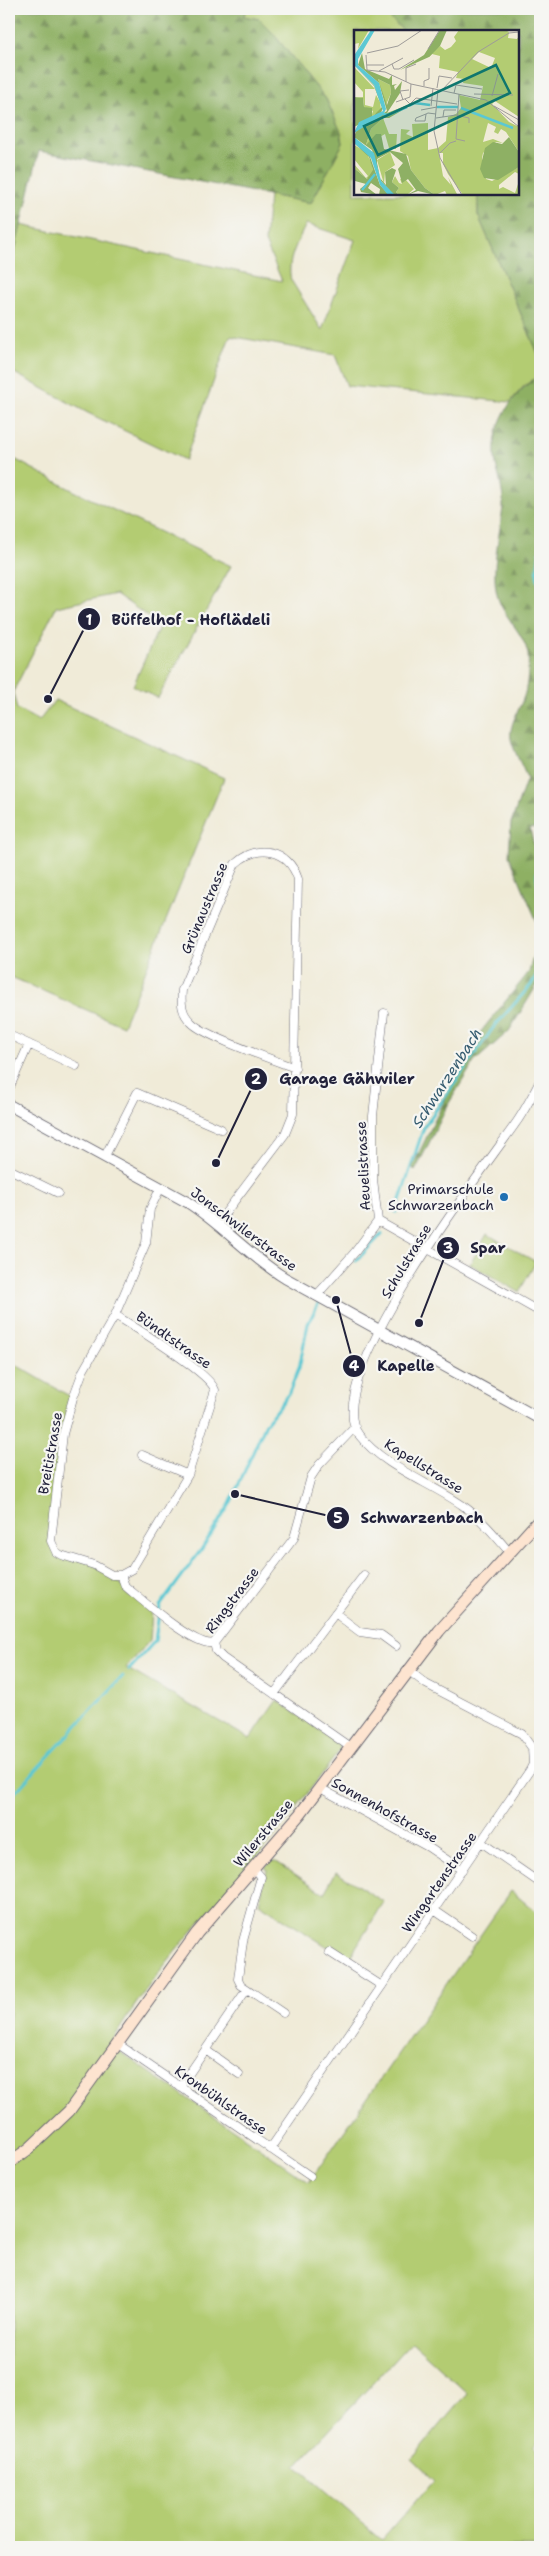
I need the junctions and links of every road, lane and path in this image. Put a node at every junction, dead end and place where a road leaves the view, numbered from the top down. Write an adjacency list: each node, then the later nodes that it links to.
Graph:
1 (384, 1013): 14 (street, Aeuelistrasse)
2 (9, 1035): 3 (street)
3 (29, 1044): 4 (street); 7 (street)
4 (76, 1066)
5 (295, 1068): 5 (street, Grünaustrasse); 15 (street, Grünaustrasse)
6 (540, 1081): 16 (street, Schulstrasse)
7 (9, 1089)
8 (9, 1105): 10 (street, Jonschwilerstrasse)
9 (221, 1129): 10 (street)
10 (105, 1156): 12 (street, Jonschwilerstrasse)
11 (9, 1169): 13 (street)
12 (161, 1187): 15 (street, Jonschwilerstrasse); 19 (street, Breitistrasse)
13 (58, 1193)
14 (378, 1220): 16 (street); 17 (street, Aeuelistrasse)
15 (217, 1224): 17 (street, Jonschwilerstrasse)
16 (427, 1247): 18 (street); 20 (street, Schulstrasse)
17 (316, 1296): 20 (street, Jonschwilerstrasse)
18 (540, 1312)
19 (115, 1315): 24 (street, Bündtstrasse); 27 (street, Breitistrasse)
20 (379, 1331): 21 (street, Jonschwilerstrasse); 22 (street)
21 (540, 1419)
22 (355, 1427): 26 (street, Kapellstrasse); 30 (street, Ringstrasse)
23 (142, 1455): 24 (street)
24 (188, 1475): 27 (street, Bündtstrasse)
25 (540, 1519): 26 (main road, Wilerstrasse)
26 (510, 1552): 32 (main road, Wilerstrasse)
27 (121, 1575): 30 (street)
28 (364, 1575): 29 (street)
29 (335, 1613): 31 (street); 33 (street)
30 (214, 1643): 33 (street, Ringstrasse)
31 (396, 1646)
32 (408, 1670): 34 (main road, Wilerstrasse); 35 (street, Wingartenstrasse)
33 (274, 1694): 34 (street, Ringstrasse)
34 (350, 1748): 36 (main road, Wilerstrasse)
35 (537, 1752): 37 (street, Wingartenstrasse)
36 (320, 1788): 38 (main road, Wilerstrasse); 39 (street, Sonnenhofstrasse)
37 (481, 1842): 39 (street, Wingartenstrasse); 40 (street)
38 (253, 1868): 45 (street); 47 (main road, Wilerstrasse)
39 (462, 1870): 41 (street, Wingartenstrasse)
40 (540, 1883)
41 (434, 1910): 42 (street); 44 (street, Wingartenstrasse)
42 (472, 1936)
43 (329, 1952): 44 (street)
44 (382, 1986): 51 (street, Wingartenstrasse)
45 (247, 1989): 46 (street); 48 (street)
46 (283, 2013)
47 (118, 2044): 50 (street, Kronbühlstrasse); 52 (main road, Wilerstrasse)
48 (206, 2051): 49 (street); 50 (street)
49 (239, 2074)
50 (180, 2087): 51 (street, Kronbühlstrasse)
51 (270, 2149): 53 (street, Kronbühlstrasse)
52 (9, 2163)
53 (310, 2176)

